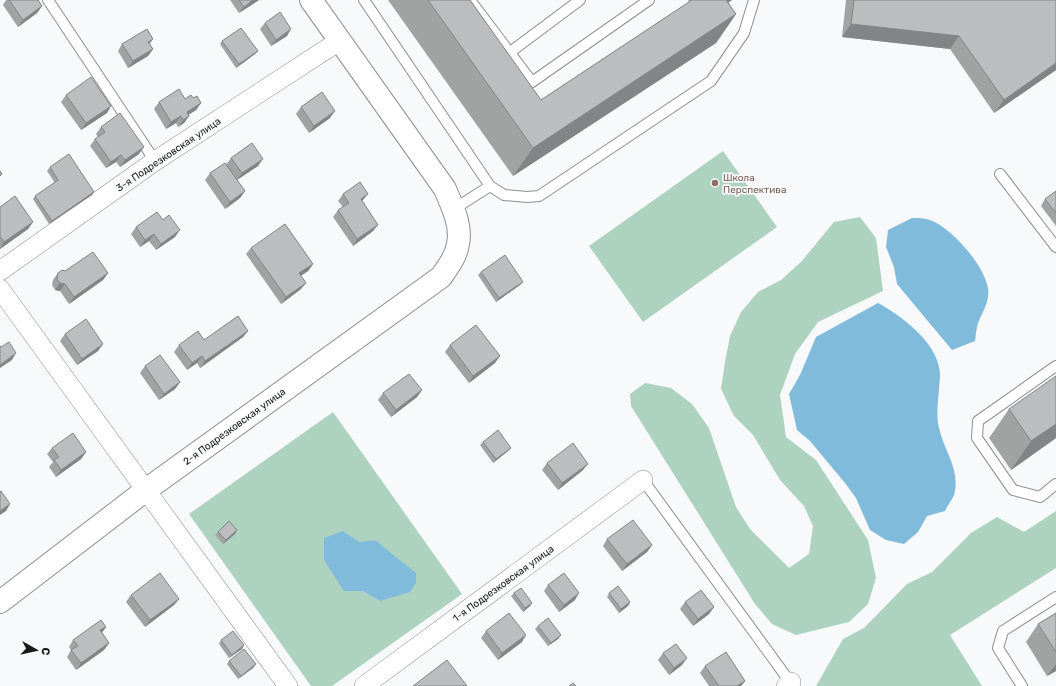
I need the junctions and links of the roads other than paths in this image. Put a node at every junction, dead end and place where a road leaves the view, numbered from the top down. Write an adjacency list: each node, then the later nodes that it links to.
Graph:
1 (48, 0): 10 (lane)
2 (311, 0): 8 (street)
3 (364, 0): 12 (lane)
4 (470, 0): 9 (lane)
5 (580, 0): 9 (lane)
6 (649, 0): 9 (lane)
7 (754, 0): 12 (lane)
8 (339, 41): 10 (street, 3-я Подрезковская улица); 13 (street)
9 (509, 53)
10 (155, 161): 15 (street, 3-я Подрезковская улица)
11 (1000, 174): 14 (lane)
12 (490, 186): 13 (lane)
13 (454, 209): 20 (street, 2-я Подрезковская улица)
14 (1056, 247)
15 (0, 271)
16 (0, 289): 20 (street)
17 (1056, 366): 19 (lane)
18 (644, 480): 23 (lane); 25 (street, 1-я Подрезковская улица)
19 (1056, 484)
20 (146, 490): 22 (street, 2-я Подрезковская улица); 24 (street)
21 (1056, 597): 26 (lane)
22 (0, 602)
23 (790, 685)
24 (288, 686)
25 (364, 686)
26 (1022, 686)

